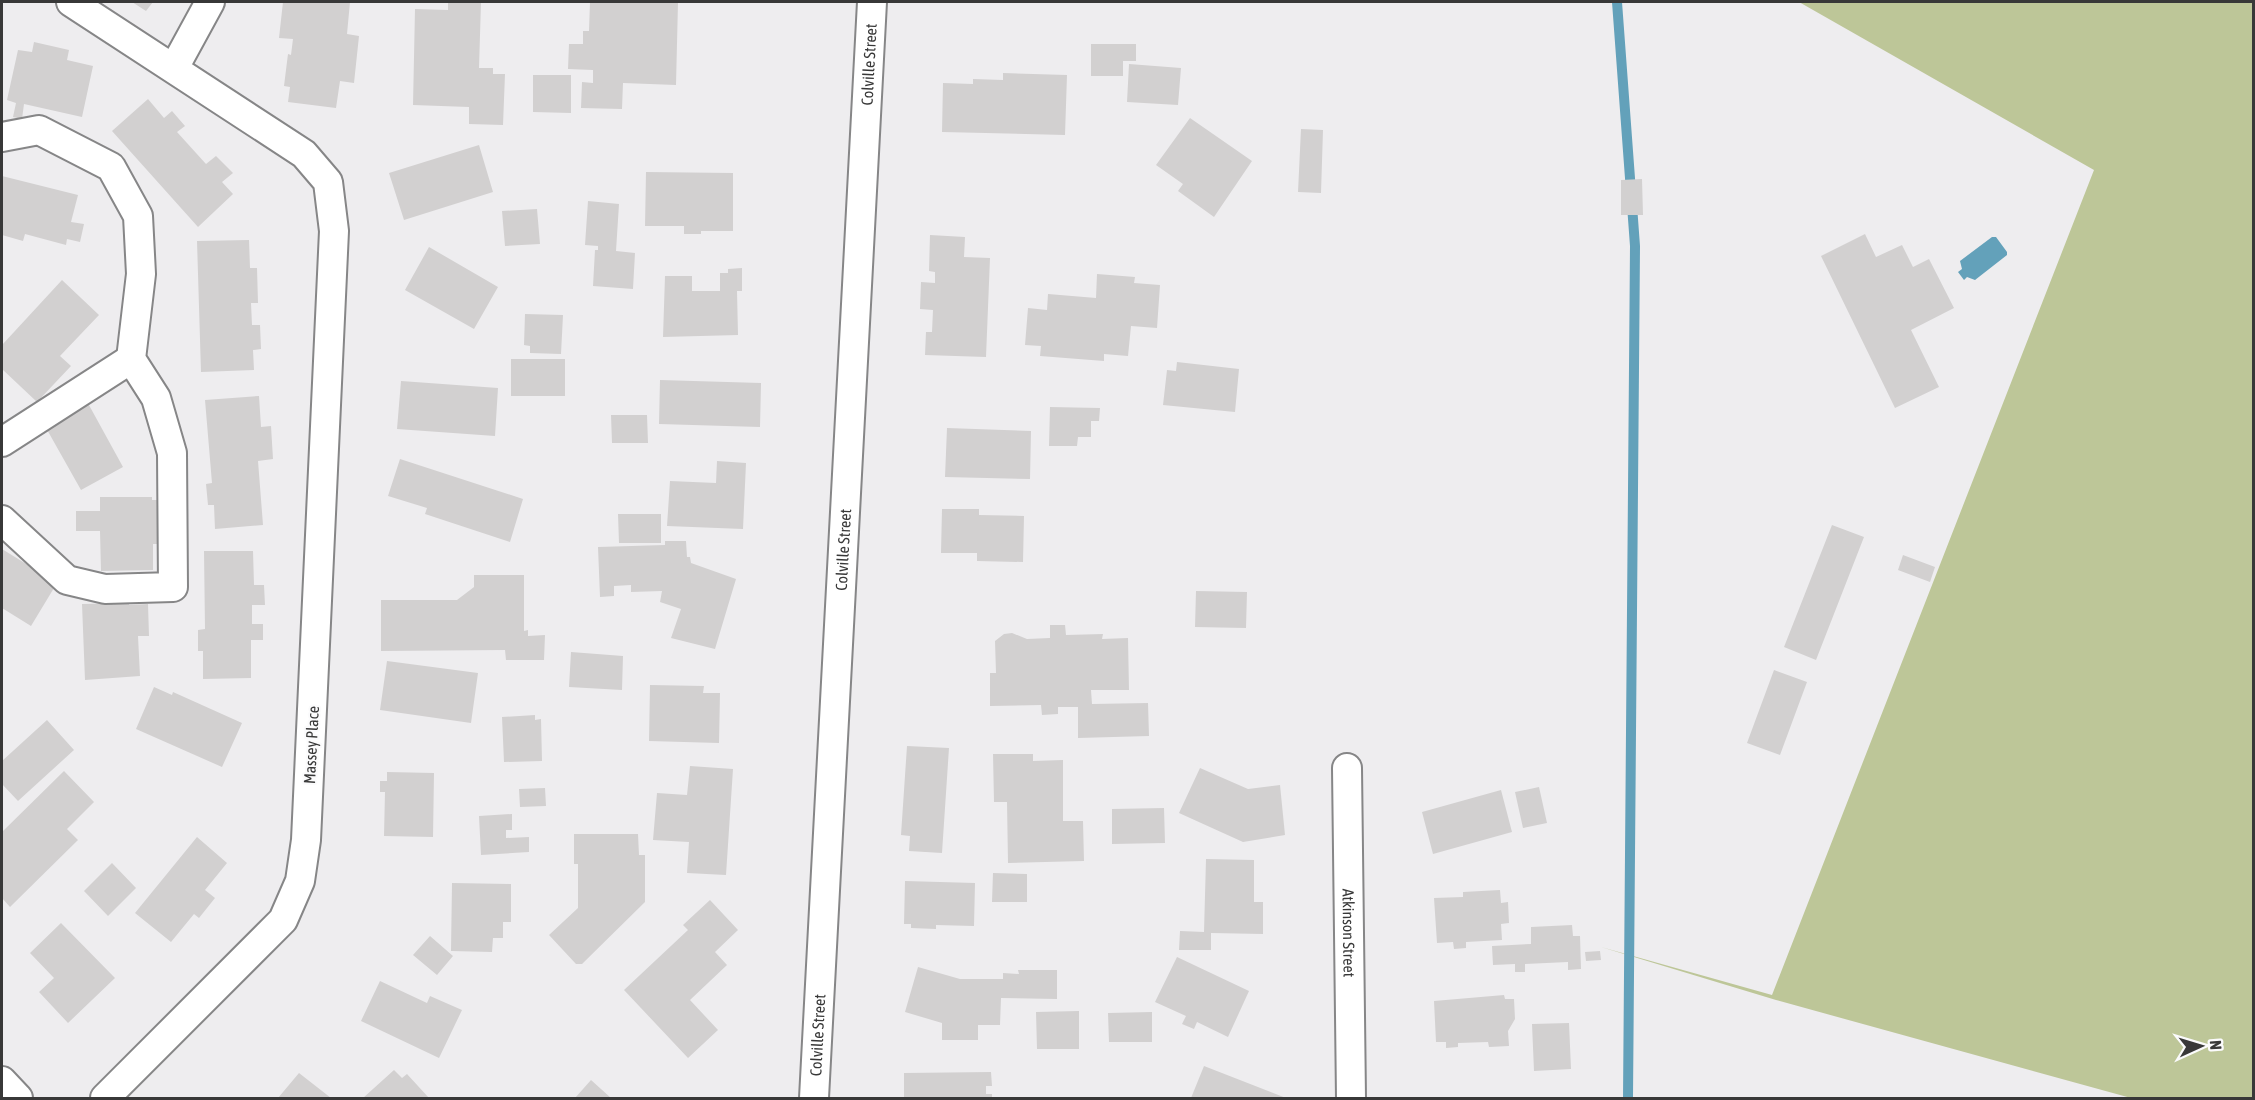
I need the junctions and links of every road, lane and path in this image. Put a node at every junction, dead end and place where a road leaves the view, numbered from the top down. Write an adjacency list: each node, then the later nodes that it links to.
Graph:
1 (71, 2): 4 (street, Massey Place)
2 (210, 2): 4 (street)
3 (872, 2): 13 (street, Colville Street)
4 (174, 68): 12 (street, Massey Place)
5 (2, 137): 6 (street)
6 (131, 359): 7 (street); 8 (street)
7 (2, 442)
8 (2, 519)
9 (1347, 768): 14 (street, Atkinson Street)
10 (2, 1081): 11 (street)
11 (18, 1098)
12 (105, 1098)
13 (814, 1098)
14 (1351, 1098)

